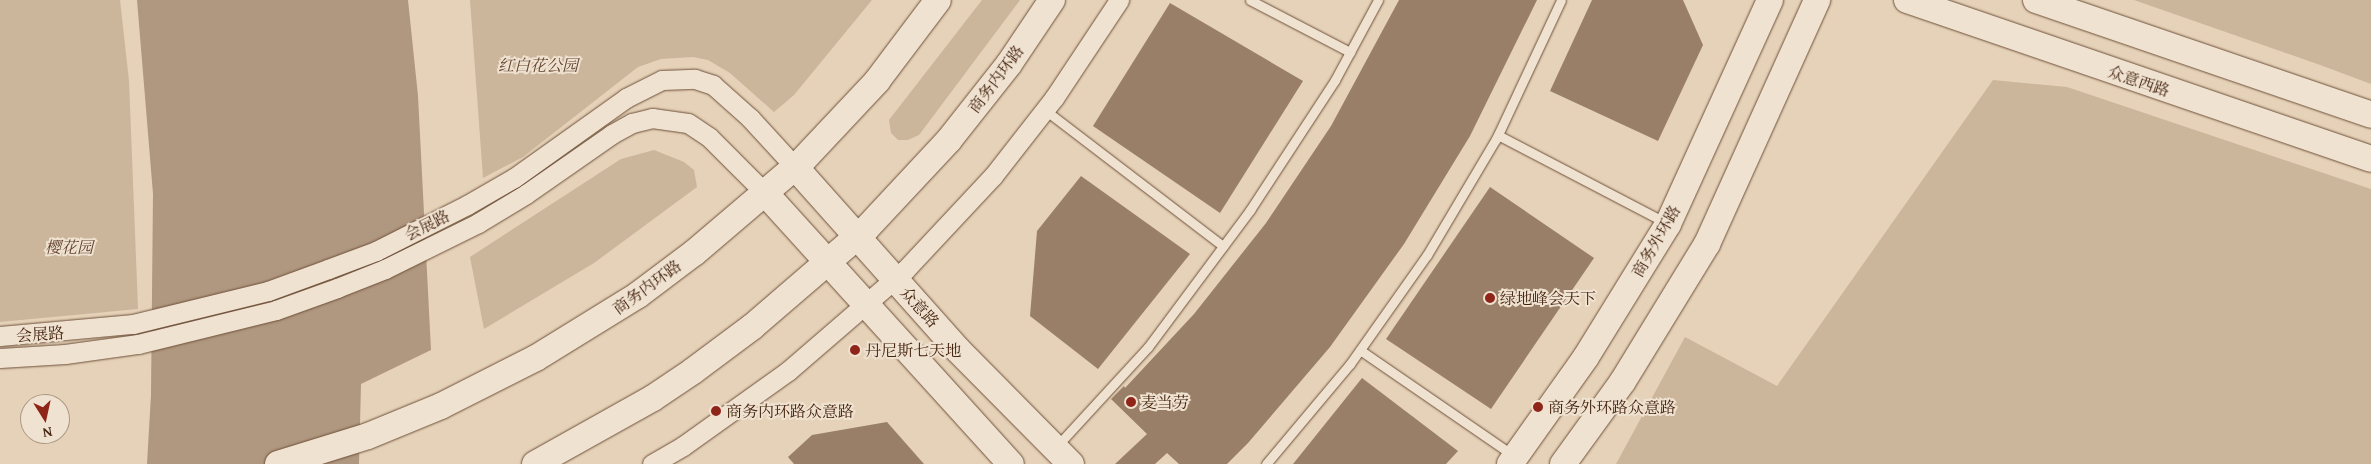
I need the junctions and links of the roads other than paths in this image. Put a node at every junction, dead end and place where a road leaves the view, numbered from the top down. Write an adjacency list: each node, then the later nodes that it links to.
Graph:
1 (938, 0): 16 (street, 商务内环路)
2 (1052, 0): 19 (street, 商务内环路)
3 (1119, 0): 12 (street)
4 (1250, 0): 11 (lane)
5 (1378, 0): 11 (lane)
6 (1561, 0): 14 (lane)
7 (1770, 0): 18 (street, 商务外环路)
8 (1817, 0): 34 (street)
9 (1907, 0): 15 (street, 众意西路)
10 (2036, 0): 13 (street)
11 (1350, 52): 20 (lane)
12 (1045, 110): 20 (lane); 22 (street)
13 (2371, 114)
14 (1498, 135): 18 (lane); 25 (lane)
15 (2371, 159)
16 (795, 167): 17 (street, 商务内环路); 19 (street, 众意路); 24 (street, 会展路)
17 (766, 193): 21 (street); 26 (street, 会展路); 29 (street, 商务内环路)
18 (1668, 224): 28 (street, 商务外环路)
19 (858, 237): 21 (street, 商务内环路); 22 (street, 众意路)
20 (1223, 246): 27 (lane)
21 (828, 262): 23 (street); 30 (street, 商务内环路)
22 (895, 279): 23 (street); 27 (street, 众意路)
23 (866, 304): 31 (street); 32 (street)
24 (0, 336)
25 (1360, 350): 28 (lane); 33 (lane)
26 (0, 358)
27 (1063, 456)
28 (1513, 460)
29 (278, 464)
30 (535, 464)
31 (652, 464)
32 (1011, 464)
33 (1266, 464)
34 (1563, 464)

